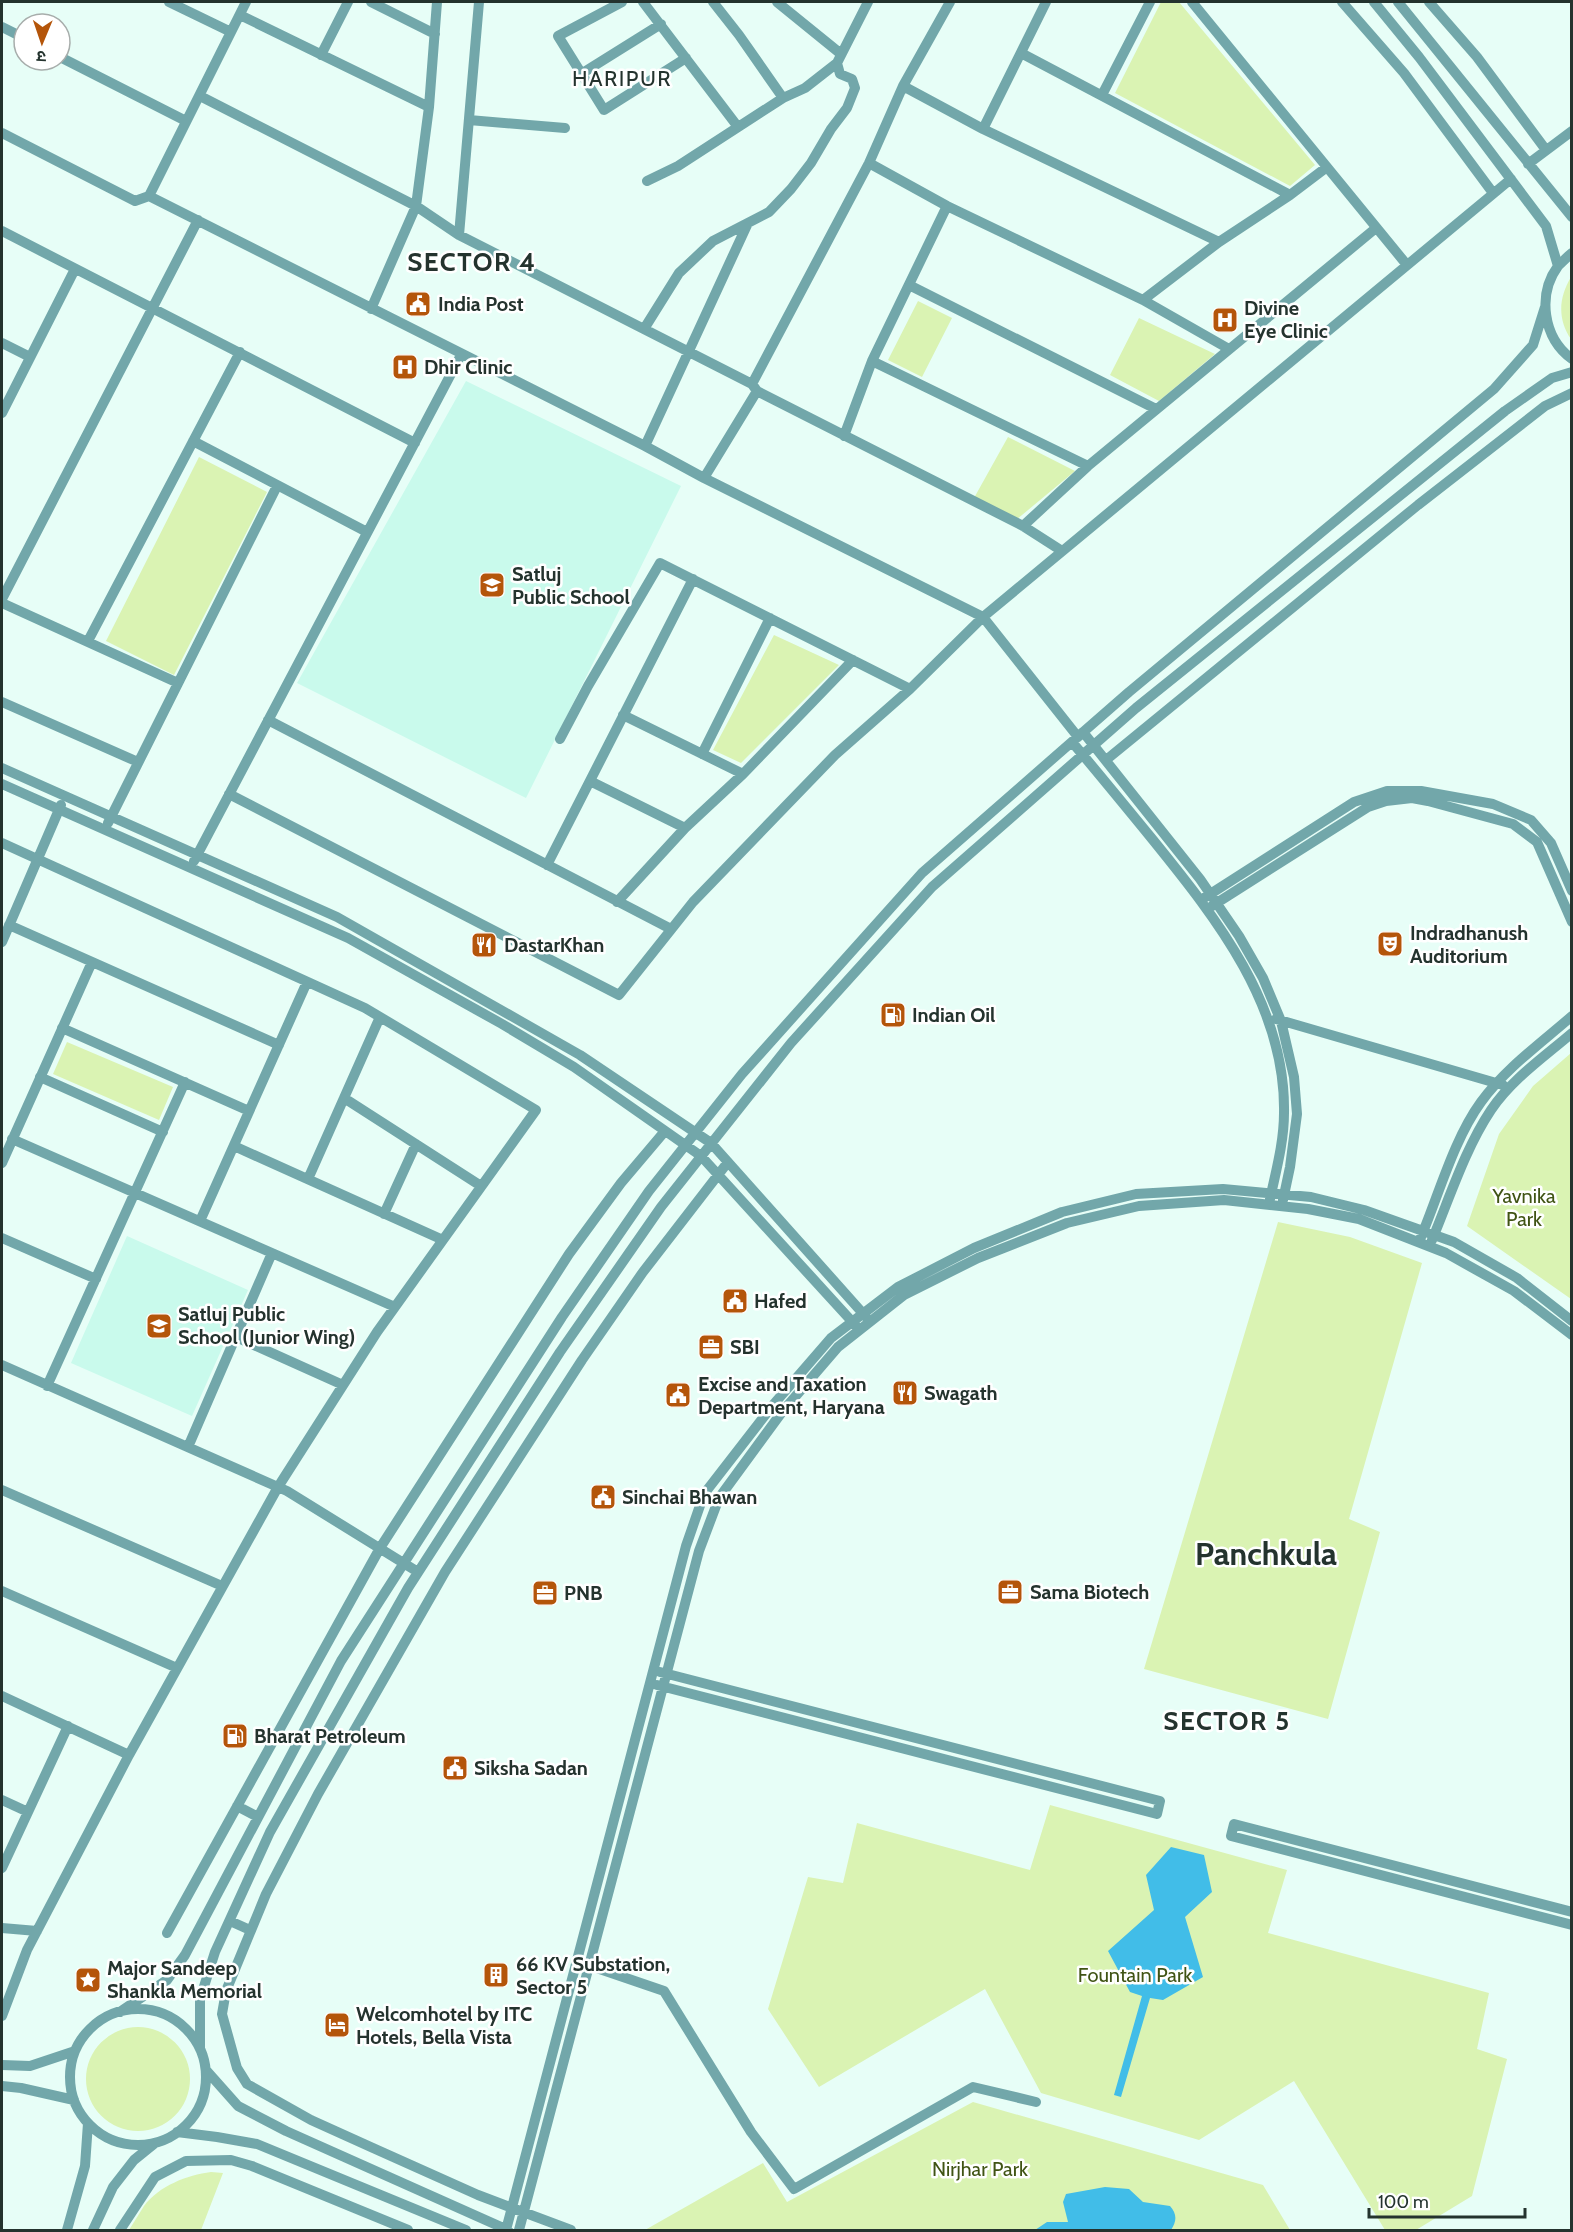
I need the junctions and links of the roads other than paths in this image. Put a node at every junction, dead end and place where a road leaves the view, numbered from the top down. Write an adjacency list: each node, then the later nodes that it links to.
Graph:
1 (170, 2): 22 (street)
2 (246, 2): 20 (street)
3 (348, 2): 25 (street)
4 (371, 2): 23 (street)
5 (437, 2): 23 (street)
6 (479, 2): 35 (street)
7 (622, 2): 29 (street)
8 (643, 2): 21 (street)
9 (712, 2): 33 (street)
10 (777, 2): 27 (street)
11 (868, 2): 27 (street)
12 (950, 2): 30 (street)
13 (1046, 2): 24 (street)
14 (1150, 2): 31 (street)
15 (1192, 2): 45 (street)
16 (1342, 2): 48 (street)
17 (1374, 2): 46 (street)
18 (1398, 2): 44 (street)
19 (1429, 2): 42 (street)
20 (240, 15): 22 (street); 25 (street)
21 (661, 24): 26 (street); 29 (street)
22 (231, 32): 32 (street)
23 (435, 34): 34 (street)
24 (1021, 53): 31 (street); 39 (street)
25 (321, 55): 34 (street)
26 (686, 58): 29 (street); 37 (street)
27 (839, 59): 33 (street); 55 (street)
28 (72, 63): 36 (street)
29 (581, 74)
30 (903, 86): 39 (street); 43 (street)
31 (1102, 95): 49 (street)
32 (200, 96): 36 (street); 51 (street)
33 (783, 98): 37 (street)
34 (429, 107): 51 (street)
35 (469, 120): 38 (street); 58 (street)
36 (186, 121): 50 (street)
37 (738, 127): 47 (street)
38 (565, 128)
39 (982, 129): 59 (street)
40 (1572, 131): 42 (street)
41 (2, 133): 50 (street)
42 (1546, 150): 44 (street)
43 (869, 163): 52 (street); 79 (street)
44 (1528, 164): 53 (street)
45 (1327, 167): 49 (street); 56 (street)
46 (1511, 179): 48 (street); 62 (street)
47 (647, 181)
48 (1493, 193): 61 (street)
49 (1290, 195): 59 (street)
50 (149, 196): 54 (street)
51 (416, 206): 58 (street); 68 (street)
52 (947, 206): 64 (street); 65 (street)
53 (1572, 217)
54 (198, 220): 67 (street); 68 (street)
55 (748, 223): 69 (street); 73 (street)
56 (1376, 228): 61 (street); 71 (street)
57 (2, 231): 63 (street)
58 (459, 235): 69 (street)
59 (1219, 242): 65 (street)
60 (1572, 253): 62 (street)
61 (1407, 265): 92 (street)
62 (1558, 266): 66 (street)
63 (75, 269): 67 (street); 75 (street)
64 (909, 285): 77 (street); 81 (street)
65 (1143, 300): 71 (street)
66 (1545, 307): 76 (street); 104 (street)
67 (153, 308): 72 (street); 94 (street)
68 (371, 309): 74 (street)
69 (644, 329): 73 (street)
70 (2, 343): 75 (street)
71 (1229, 350): 81 (street)
72 (240, 352): 84 (street); 85 (street)
73 (689, 352): 79 (street); 86 (street)
74 (461, 355): 85 (street); 86 (street)
75 (30, 357): 82 (street)
76 (1572, 359)
77 (872, 362): 83 (street); 87 (street)
78 (1572, 372): 106 (street)
79 (755, 388): 83 (street); 88 (street)
80 (1572, 393): 109 (street)
81 (1156, 410): 87 (street)
82 (2, 413)
83 (844, 436): 90 (street)
84 (193, 441): 89 (street); 97 (street)
85 (415, 443): 91 (street)
86 (645, 446): 88 (street)
87 (1088, 466): 90 (street)
88 (704, 478): 95 (street)
89 (277, 486): 91 (street); 99 (street)
90 (1023, 526): 92 (street)
91 (367, 532): 103 (street)
92 (1062, 551): 95 (street)
93 (693, 579): 96 (street); 102 (street); 105 (street)
94 (2, 601): 97 (street)
95 (983, 616): 100 (street); 104 (street)
96 (770, 618): 98 (street); 107 (street)
97 (88, 641): 99 (street)
98 (853, 660): 100 (street); 112 (street)
99 (178, 682): 110 (street)
100 (910, 689): 131 (street)
101 (2, 702): 110 (street)
102 (623, 715): 107 (street); 113 (street)
103 (268, 720): 115 (street); 124 (street)
104 (1077, 737): 106 (street); 108 (street); 150 (street)
105 (560, 739)
106 (1094, 745): 108 (street); 109 (street)
107 (702, 754): 112 (street)
108 (1083, 755): 128 (street); 152 (street)
109 (1106, 760): 128 (street)
110 (138, 762): 118 (street)
111 (2, 768): 116 (street)
112 (742, 774): 119 (street)
113 (590, 781): 119 (street); 124 (street)
114 (2, 784): 117 (street)
115 (229, 794): 122 (street); 131 (street)
116 (65, 796): 117 (street); 118 (street)
117 (59, 809): 120 (street); 123 (street)
118 (111, 817): 120 (street); 122 (street)
119 (685, 828): 127 (street)
120 (105, 829): 125 (street)
121 (2, 843): 123 (street)
122 (197, 855): 125 (street); 150 (street)
123 (38, 859): 130 (street); 134 (street)
124 (547, 865): 127 (street)
125 (191, 867): 148 (street)
126 (1572, 891): 128 (street)
127 (617, 902): 131 (street)
128 (1209, 902): 129 (street); 135 (street); 138 (street)
129 (1572, 922)
130 (9, 925): 132 (street); 133 (street)
131 (671, 930)
132 (2, 942)
133 (92, 962): 139 (street); 141 (street)
134 (307, 982): 137 (street); 141 (street)
135 (1266, 1014): 138 (street); 163 (street)
136 (1572, 1016): 144 (street)
137 (380, 1017): 146 (street); 161 (street)
138 (1281, 1021): 144 (street); 164 (street)
139 (62, 1028): 142 (street); 143 (street)
140 (1572, 1033): 145 (street)
141 (279, 1045): 147 (street)
142 (40, 1077): 149 (street); 151 (street)
143 (185, 1082): 147 (street); 149 (street)
144 (1498, 1084): 145 (street); 169 (street)
145 (1512, 1086): 169 (street)
146 (344, 1098): 153 (street); 160 (street)
147 (249, 1111): 155 (street)
148 (665, 1131): 154 (street); 189 (street)
149 (163, 1132): 162 (street)
150 (696, 1133): 152 (street); 154 (street)
151 (12, 1139): 158 (street); 162 (street)
152 (711, 1143): 156 (street); 157 (street)
153 (416, 1144): 161 (street); 167 (street)
154 (686, 1145): 156 (street); 190 (street)
155 (234, 1146): 160 (street); 168 (street)
156 (701, 1156): 159 (street); 191 (street)
157 (728, 1162): 159 (street); 176 (street)
158 (2, 1163)
159 (717, 1173): 178 (street); 213 (street)
160 (308, 1179): 167 (street)
161 (481, 1186): 171 (street)
162 (135, 1193): 168 (street); 174 (street)
163 (1271, 1193): 164 (street); 165 (street); 176 (street)
164 (1284, 1194): 166 (street); 169 (street)
165 (1269, 1205): 166 (street); 176 (street)
166 (1282, 1206): 172 (street)
167 (384, 1214): 171 (street)
168 (200, 1221): 173 (street)
169 (1429, 1233): 172 (street); 177 (street)
170 (2, 1238): 174 (street)
171 (443, 1240): 175 (street)
172 (1424, 1245): 179 (street)
173 (272, 1253): 175 (street); 180 (street)
174 (96, 1279): 183 (street)
175 (395, 1307): 182 (street)
176 (866, 1317): 178 (street)
177 (1572, 1321)
178 (856, 1325): 185 (street); 186 (street)
179 (1572, 1335)
180 (236, 1337): 182 (street); 184 (street)
181 (2, 1365): 183 (street)
182 (343, 1385): 187 (street)
183 (47, 1386): 184 (street)
184 (188, 1447): 187 (street)
185 (741, 1447): 186 (street); 195 (street)
186 (751, 1454): 196 (street)
187 (278, 1487): 189 (street); 192 (street)
188 (2, 1490): 192 (street)
189 (380, 1548): 190 (street); 203 (street)
190 (404, 1563): 191 (street); 205 (street)
191 (418, 1572): 210 (street)
192 (222, 1587): 194 (street)
193 (2, 1591): 194 (street)
194 (177, 1668): 201 (street)
195 (653, 1671): 196 (street); 197 (street)
196 (666, 1674): 198 (street); 198 (street)
197 (650, 1683): 198 (street); 216 (street)
198 (663, 1686): 217 (street)
199 (2, 1696): 200 (street)
200 (68, 1726): 201 (street); 204 (street)
201 (129, 1755): 214 (street)
202 (2, 1800): 204 (street)
203 (237, 1806): 205 (street); 215 (street)
204 (28, 1812): 208 (street)
205 (258, 1817): 218 (street)
206 (1280, 1836): 207 (street); 207 (street); 209 (street)
207 (1277, 1848): 211 (street)
208 (2, 1868)
209 (1572, 1912)
210 (230, 1921): 213 (street); 220 (street)
211 (1572, 1925)
212 (2, 1928): 214 (street)
213 (250, 1930): 231 (street)
214 (37, 1931): 219 (street)
215 (167, 1934)
216 (577, 1962): 217 (street); 234 (street)
217 (588, 1966): 226 (street); 235 (street)
218 (120, 2012): 220 (street); 221 (street)
219 (2, 2016)
220 (200, 2048): 223 (street)
221 (75, 2052): 222 (street); 225 (street)
222 (2, 2065)
223 (206, 2070): 228 (street); 233 (street)
224 (2, 2086): 225 (street)
225 (74, 2100): 227 (street)
226 (1035, 2102)
227 (88, 2123): 229 (street); 236 (street)
228 (177, 2132): 229 (street); 230 (street)
229 (155, 2142): 237 (street)
230 (258, 2144): 232 (street); 240 (street)
231 (382, 2152): 233 (street); 234 (street)
232 (252, 2166): 238 (street); 239 (street)
233 (374, 2170): 241 (street)
234 (512, 2208): 235 (street); 241 (street)
235 (523, 2212): 242 (street); 243 (street)
236 (67, 2230)
237 (93, 2230)
238 (120, 2230)
239 (408, 2230)
240 (466, 2230)
241 (507, 2230)
242 (519, 2230)
243 (571, 2230)

